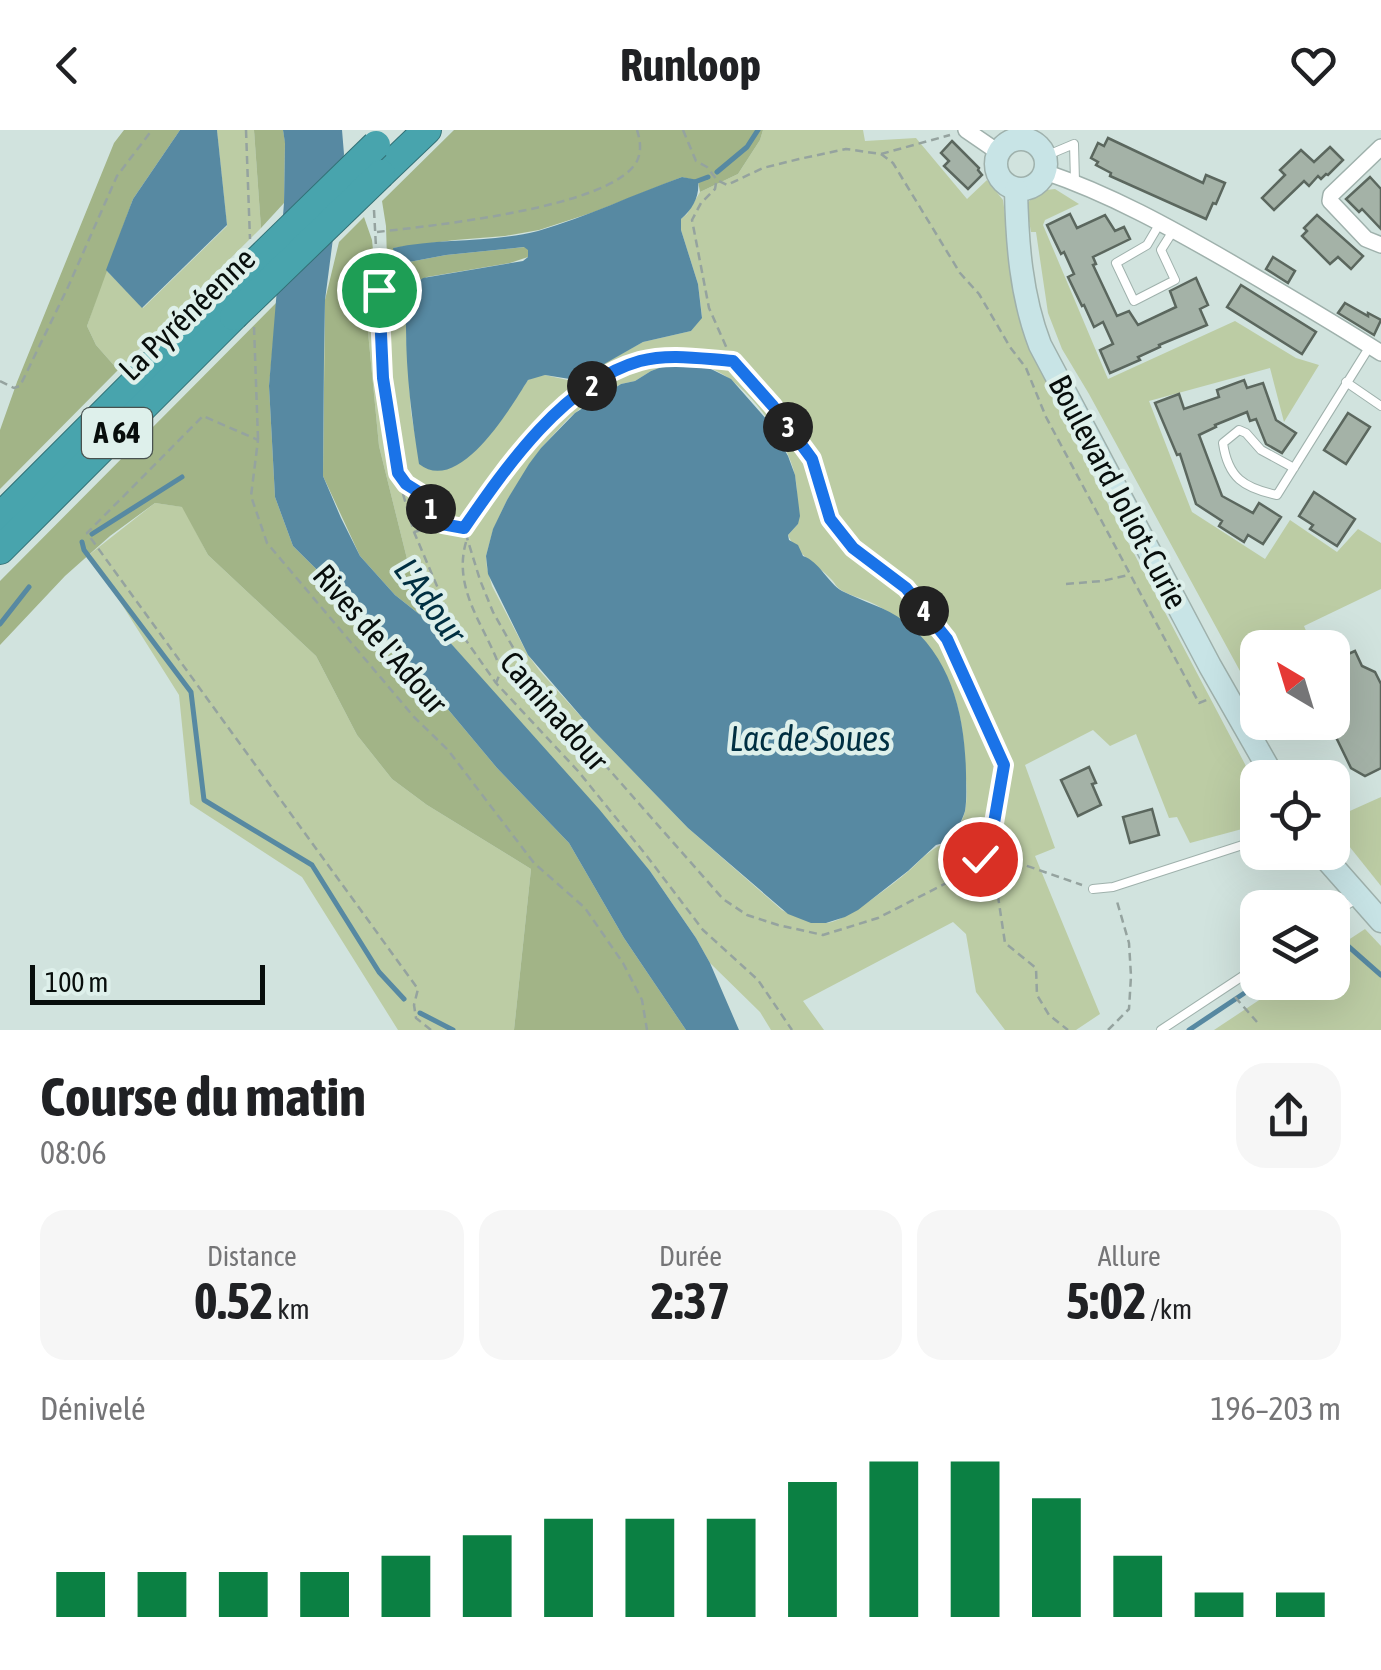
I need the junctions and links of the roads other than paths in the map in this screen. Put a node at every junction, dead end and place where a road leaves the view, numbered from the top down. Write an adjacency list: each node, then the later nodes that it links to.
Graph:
1 (426, 130): 13 (highway, La Pyrénéenne / A 64, bridge)
2 (966, 130): 8 (street)
3 (1074, 130): 5 (lane)
4 (383, 137): 13 (highway, La Pyrénéenne / A 64, bridge)
5 (1074, 144): 7 (lane); 9 (lane)
6 (1381, 147): 12 (street)
7 (1035, 148): 8 (main road); 9 (street); 10 (main road)
8 (998, 152): 10 (main road, Boulevard Joliot-Curie)
9 (1075, 182): 11 (street)
10 (1016, 188): 20 (main road, Boulevard Joliot-Curie)
11 (1166, 226): 11 (lane); 14 (street)
12 (1381, 246)
13 (227, 307): 18 (highway, La Pyrénéenne / A 64); 19 (highway, La Pyrénéenne / A 64)
14 (1375, 349): 15 (lane)
15 (1346, 382): 16 (lane); 17 (lane)
16 (1381, 406)
17 (1294, 468): 17 (lane)
18 (0, 517)
19 (0, 550)
20 (1264, 760)
21 (1240, 846): 23 (lane)
22 (1336, 870): 24 (main road)
23 (1093, 889)
24 (1360, 897): 25 (lane); 26 (main road)
25 (1350, 903)
26 (1381, 921)
27 (1240, 978): 28 (lane)
28 (1162, 1030)

